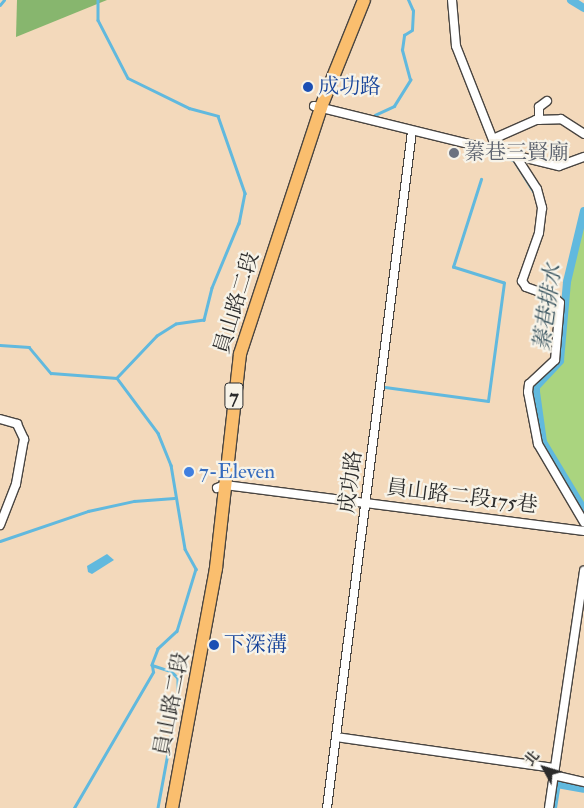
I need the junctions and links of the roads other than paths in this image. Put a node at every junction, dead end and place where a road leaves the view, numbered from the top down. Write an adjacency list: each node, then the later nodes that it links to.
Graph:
1 (357, 0): 5 (main road, 員山路二段 / 7)
2 (364, 0): 5 (main road, 員山路二段 / 7)
3 (452, 0): 9 (street)
4 (547, 101): 6 (street)
5 (318, 107): 7 (street); 14 (main road, 員山路二段 / 7)
6 (539, 120): 8 (street); 9 (street)
7 (412, 131): 10 (street); 15 (street, 成功路)
8 (584, 134)
9 (493, 139): 10 (street)
10 (498, 150): 11 (street)
11 (515, 155): 12 (street); 16 (street)
12 (584, 157)
13 (0, 419): 17 (street)
14 (221, 487): 15 (street, 員山路二段175巷); 23 (main road, 員山路二段 / 7); 24 (main road, 員山路二段 / 7)
15 (366, 502): 18 (street, 員山路二段175巷); 20 (street, 成功路)
16 (584, 522)
17 (0, 525)
18 (584, 531)
19 (584, 571): 21 (street)
20 (336, 737): 21 (street); 25 (street, 成功路)
21 (553, 772): 22 (street); 26 (street)
22 (584, 782)
23 (165, 808)
24 (172, 808)
25 (327, 808)
26 (548, 808)

